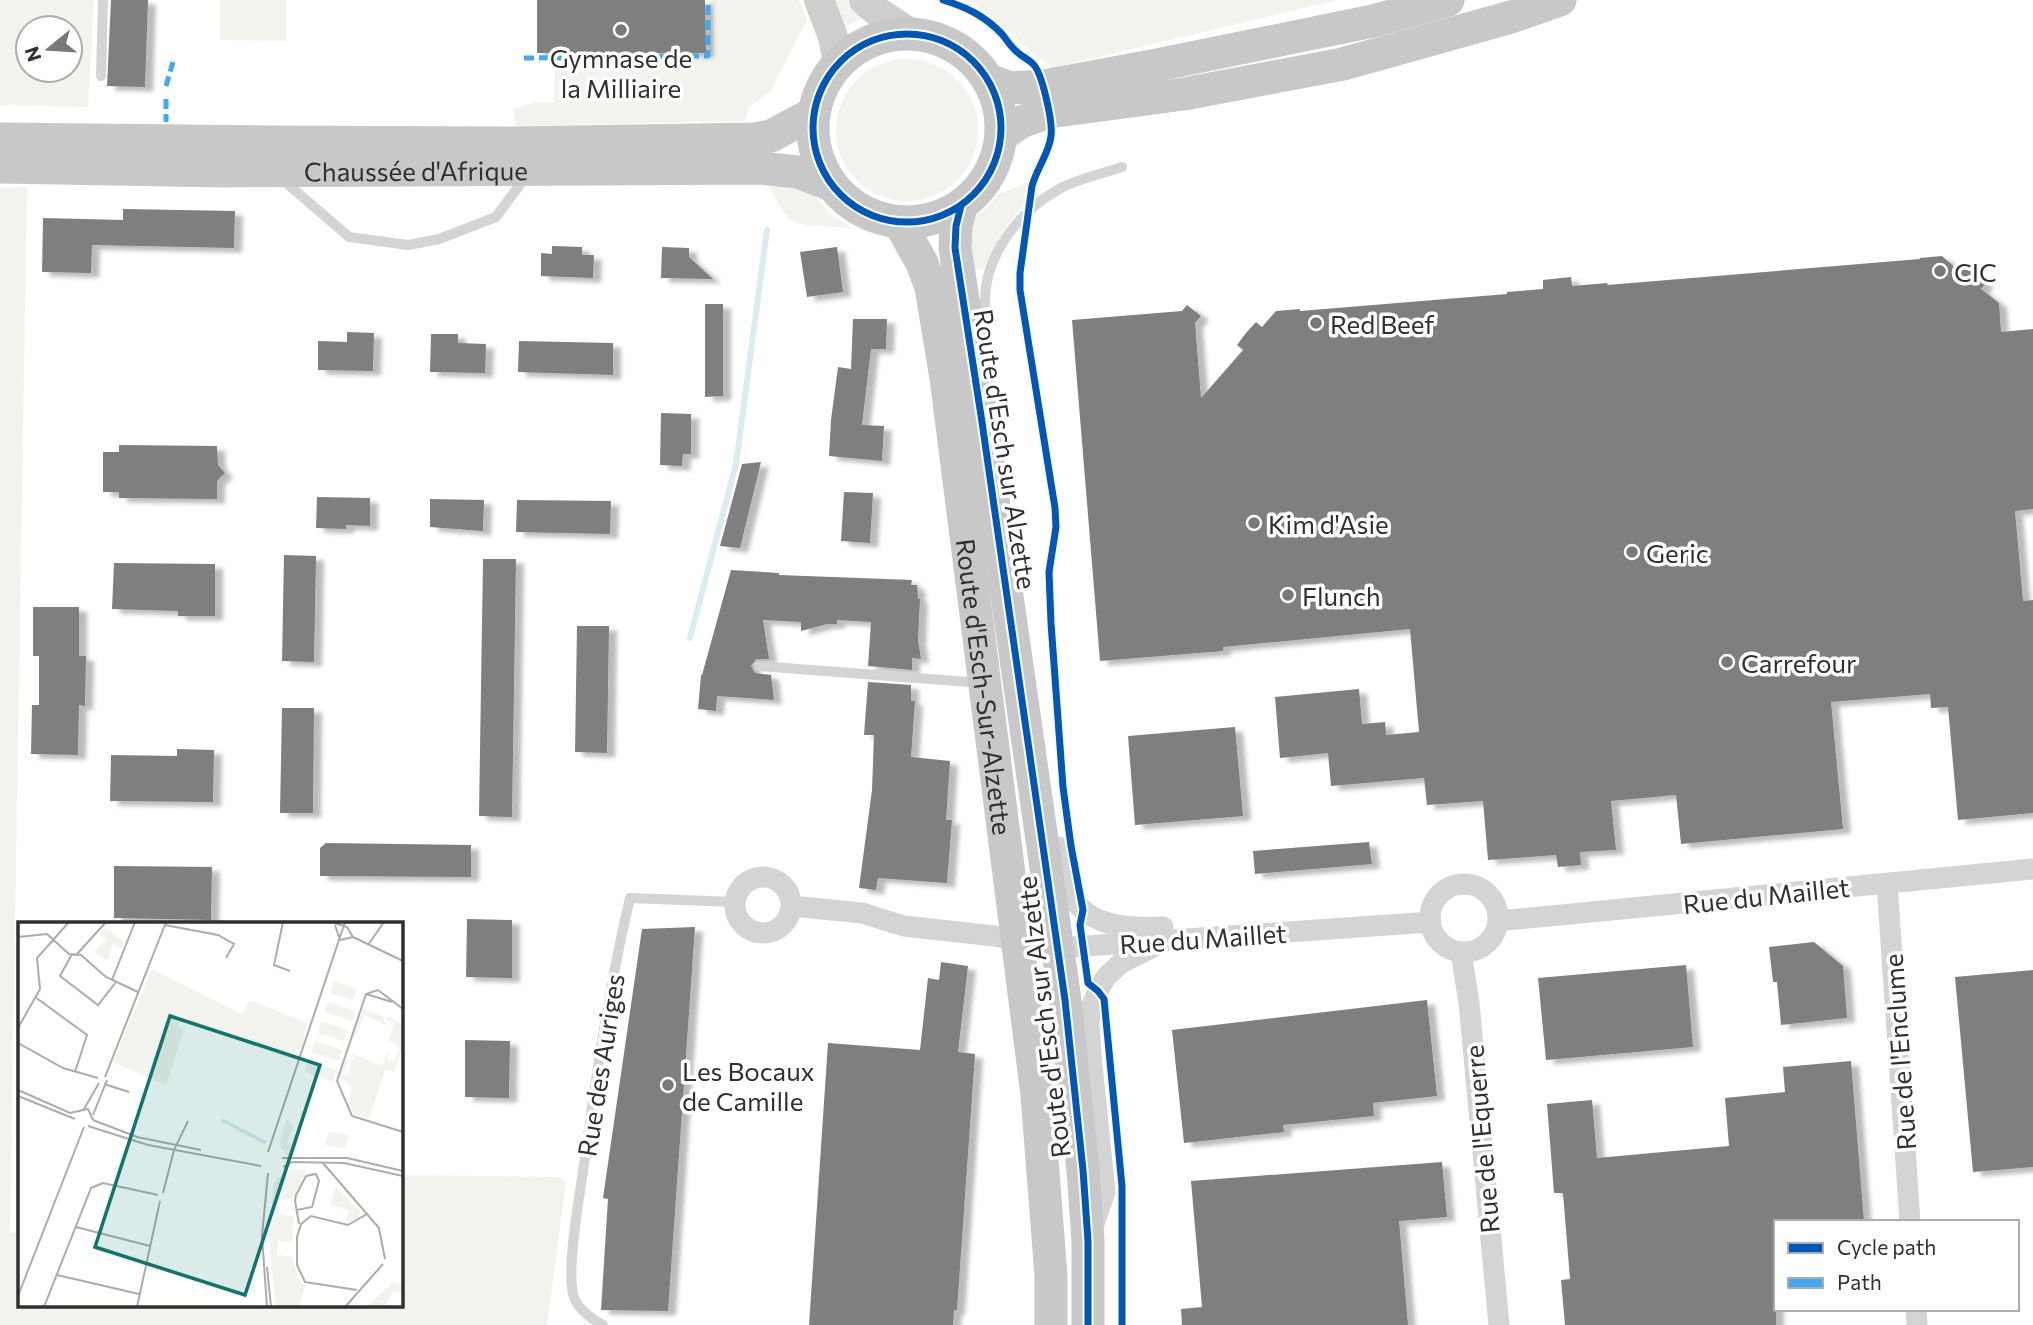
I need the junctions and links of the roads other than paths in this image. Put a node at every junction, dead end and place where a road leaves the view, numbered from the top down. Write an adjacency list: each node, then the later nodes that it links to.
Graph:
1 (103, 0): 8 (lane)
2 (819, 0): 7 (main road)
3 (864, 0): 6 (main road)
4 (1448, 0): 9 (main road)
5 (1560, 0): 11 (main road)
6 (910, 33): 7 (main road); 9 (main road)
7 (838, 63): 10 (main road)
8 (101, 76)
9 (989, 80): 11 (main road)
10 (814, 113): 12 (main road, Chaussée d'Afrique); 17 (main road)
11 (1002, 135): 18 (main road)
12 (0, 139)
13 (0, 167): 16 (main road, Chaussée d'Afrique)
14 (1122, 167): 20 (lane)
15 (532, 169): 16 (main road, Chaussée d'Afrique); 16 (lane); 17 (main road, Chaussée d'Afrique)
16 (273, 171)
17 (832, 185): 19 (main road)
18 (961, 206): 19 (main road); 20 (main road, Route d'Esch sur Alzette)
19 (899, 222): 22 (main road, Route d'Esch-Sur-Alzette)
20 (982, 422): 23 (main road, Route d'Esch sur Alzette)
21 (759, 666): 22 (lane)
22 (985, 683): 31 (main road, Route d'Esch-Sur-Alzette)
23 (1024, 712): 30 (street); 33 (main road, Route d'Esch sur Alzette)
24 (2033, 869): 25 (street, Rue du Maillet)
25 (1887, 883): 28 (street, Rue du Maillet); 35 (street, Rue de l'Enclume)
26 (735, 902): 27 (street); 27 (street); 37 (lane, Rue des Auriges)
27 (791, 906): 31 (street)
28 (1498, 921): 29 (street); 34 (street)
29 (1431, 922): 30 (street, Rue du Maillet); 34 (street)
30 (1234, 935): 32 (street, Rue du Maillet)
31 (1018, 940): 33 (street, Rue du Maillet); 38 (main road, Route d'Esch-Sur-Alzette)
32 (1166, 940): 33 (street, Rue du Maillet); 36 (street)
33 (1058, 948): 36 (main road, Route d'Esch sur Alzette)
34 (1461, 952): 40 (street, Rue de l'Equerre)
35 (1910, 1220)
36 (1088, 1241): 39 (main road, Route d'Esch sur Alzette)
37 (603, 1325)
38 (1051, 1325)
39 (1088, 1325)
40 (1499, 1325)

